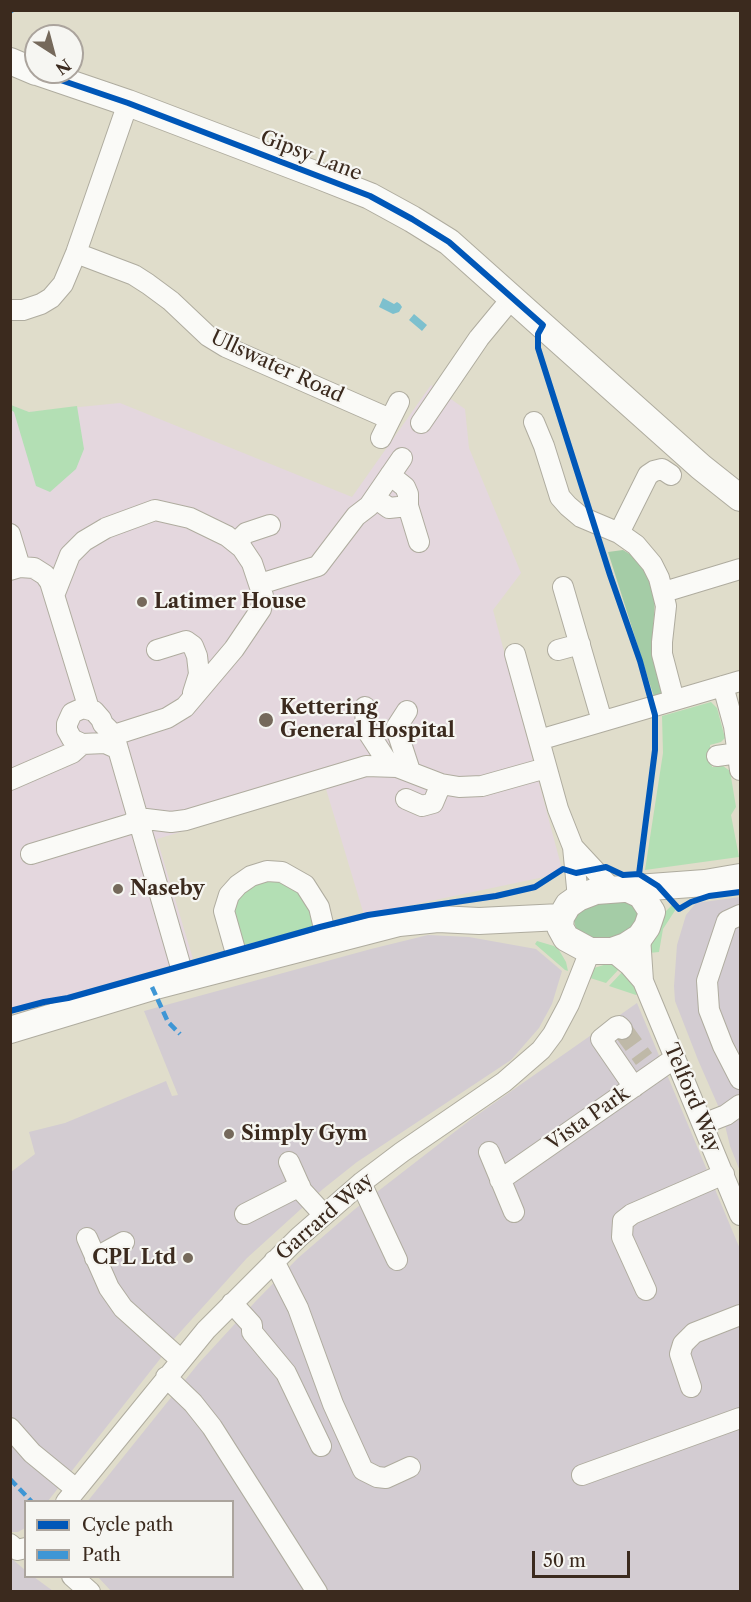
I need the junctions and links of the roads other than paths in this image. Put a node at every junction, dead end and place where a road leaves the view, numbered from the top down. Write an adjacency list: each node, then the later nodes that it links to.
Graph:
1 (72, 84): 2 (main road, Gipsy Lane)
2 (128, 103): 3 (street); 4 (main road, Gipsy Lane)
3 (76, 253): 5 (street); 8 (street, Ullswater Road)
4 (512, 298): 7 (street); 13 (main road, Gipsy Lane)
5 (10, 310)
6 (534, 422): 16 (street)
7 (421, 423)
8 (381, 438)
9 (402, 458): 10 (street)
10 (390, 475): 12 (street); 14 (street)
11 (671, 475): 16 (street)
12 (375, 498): 14 (street); 22 (street)
13 (741, 498)
14 (408, 506): 18 (street)
15 (270, 525): 19 (street)
16 (619, 533): 24 (street)
17 (10, 534): 20 (street)
18 (419, 542)
19 (236, 543): 22 (street); 25 (street)
20 (15, 569): 25 (street)
21 (741, 569): 24 (street)
22 (260, 584): 31 (street)
23 (563, 587): 26 (street)
24 (664, 592): 34 (street)
25 (55, 593): 36 (street)
26 (580, 644): 28 (street); 38 (street)
27 (157, 650): 30 (street)
28 (558, 650)
29 (515, 654): 40 (street)
30 (197, 656): 31 (street); 33 (street)
31 (219, 665): 33 (street)
32 (732, 684): 34 (street); 43 (street)
33 (192, 699): 39 (street)
34 (674, 700): 38 (street)
35 (365, 707): 44 (street)
36 (89, 709): 39 (street); 41 (street)
37 (407, 711): 46 (street)
38 (602, 721): 40 (street)
39 (111, 736): 41 (street); 50 (street)
40 (538, 740): 45 (street)
41 (87, 743): 47 (street)
42 (717, 756): 43 (street)
43 (739, 761)
44 (390, 766): 46 (street); 50 (street)
45 (546, 768): 48 (street); 51 (street)
46 (410, 771): 48 (street)
47 (10, 780)
48 (441, 784): 49 (street)
49 (406, 799)
50 (138, 818): 52 (street); 64 (street)
51 (573, 847): 55 (street); 56 (street)
52 (31, 854)
53 (741, 877): 54 (main road)
54 (705, 883): 55 (main road); 57 (main road)
55 (621, 889): 56 (main road); 57 (main road)
56 (578, 898): 59 (main road)
57 (652, 912): 60 (main road)
58 (741, 915): 69 (street)
59 (563, 927): 61 (main road); 62 (main road)
60 (640, 937): 62 (main road); 65 (street, Telford Way)
61 (327, 941): 63 (main road); 63 (street)
62 (601, 951): 65 (street, Telford Way); 78 (street, Garrard Way)
63 (239, 964): 64 (main road)
64 (184, 978): 67 (main road)
65 (643, 981): 68 (street, Telford Way)
66 (622, 1029): 71 (street)
67 (10, 1030)
68 (675, 1058): 71 (street, Vista Park); 73 (street, Telford Way)
69 (736, 1059): 70 (street)
70 (741, 1079)
71 (634, 1087): 77 (street, Vista Park)
72 (741, 1106): 73 (street)
73 (703, 1124): 76 (street, Telford Way)
74 (489, 1152): 77 (street)
75 (289, 1162): 79 (street)
76 (723, 1174): 80 (street, Telford Way); 89 (street)
77 (500, 1180): 81 (street)
78 (361, 1183): 83 (street, Garrard Way); 87 (street)
79 (300, 1186): 82 (street); 83 (street)
80 (740, 1210)
81 (514, 1212)
82 (245, 1214)
83 (324, 1215): 88 (street, Garrard Way)
84 (87, 1238): 86 (street)
85 (124, 1242): 86 (street)
86 (96, 1258): 92 (street)
87 (397, 1260)
88 (274, 1261): 90 (street, Garrard Way); 98 (street)
89 (646, 1290)
90 (232, 1303): 92 (street, Garrard Way); 97 (street)
91 (741, 1315): 94 (street)
92 (181, 1360): 93 (street, Garrard Way)
93 (166, 1377): 100 (street, Garrard Way); 103 (street)
94 (691, 1387)
95 (741, 1418): 99 (street)
96 (10, 1428): 100 (street)
97 (321, 1446)
98 (410, 1467)
99 (582, 1475)
100 (71, 1495)
101 (10, 1544): 102 (street)
102 (24, 1548)
103 (317, 1592)

